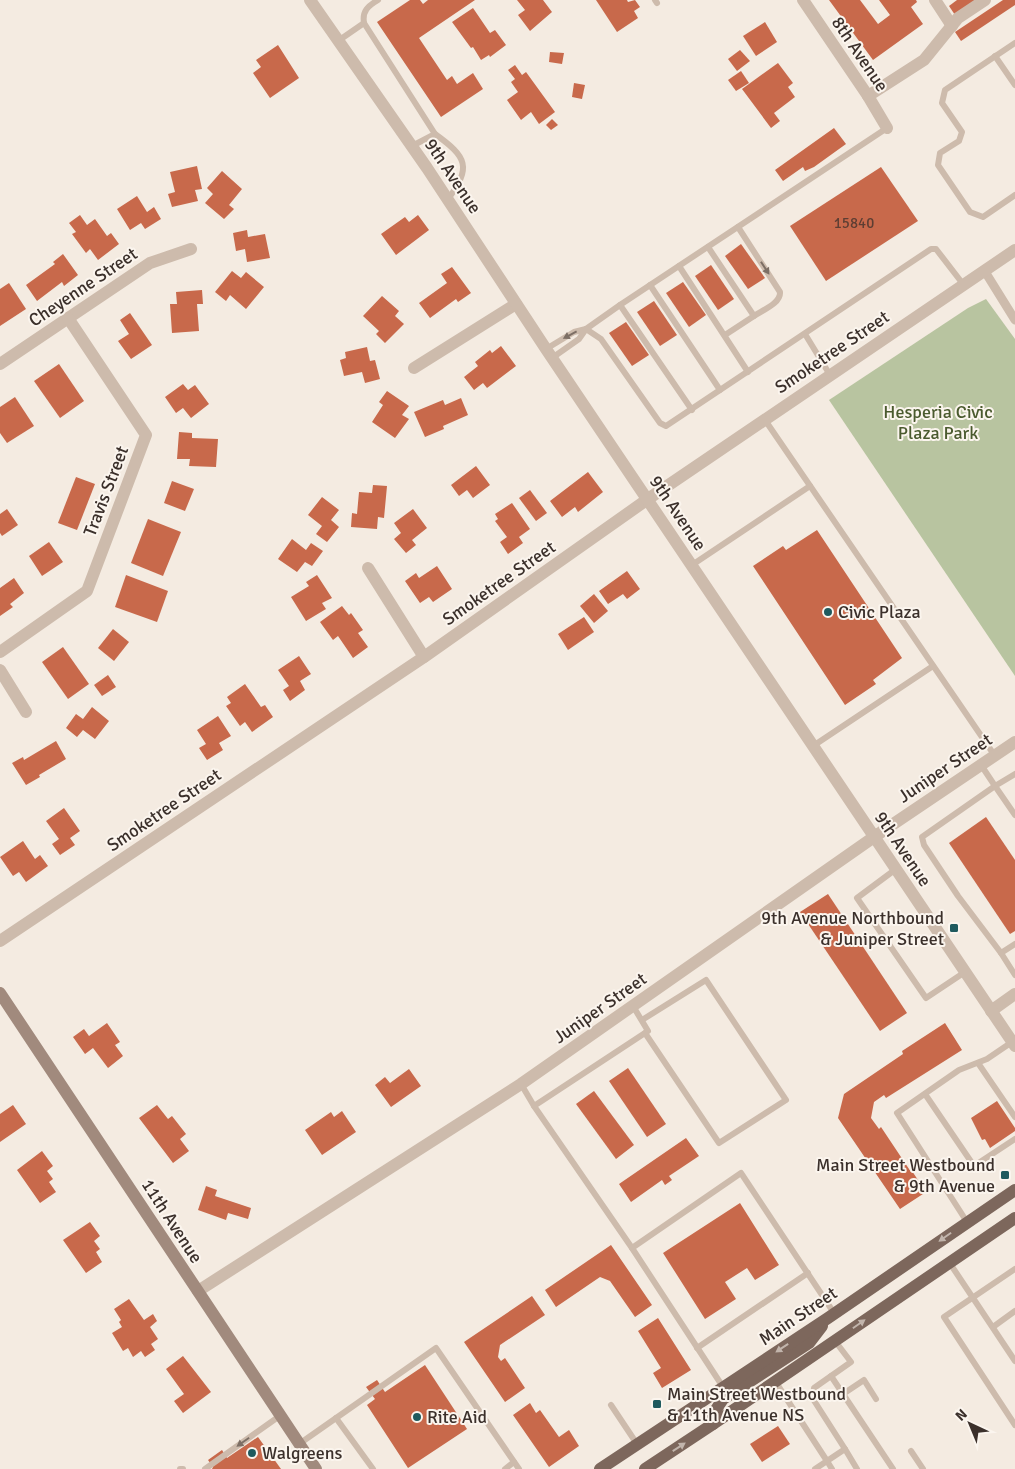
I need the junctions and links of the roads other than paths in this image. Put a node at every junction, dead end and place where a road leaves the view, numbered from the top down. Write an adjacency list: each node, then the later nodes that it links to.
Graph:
1 (310, 0): 8 (street, 9th Avenue)
2 (378, 0): 6 (lane)
3 (803, 0): 12 (street, 8th Avenue)
4 (935, 0): 7 (street)
5 (985, 0): 7 (street)
6 (364, 23): 8 (lane); 14 (lane)
7 (952, 26): 12 (street)
8 (338, 41): 15 (street, 9th Avenue)
9 (1015, 43): 10 (lane)
10 (995, 56): 11 (lane); 16 (lane)
11 (1015, 85)
12 (868, 96): 13 (street, 8th Avenue)
13 (887, 128): 18 (lane)
14 (435, 134): 15 (lane); 17 (lane)
15 (412, 146): 17 (street, 9th Avenue)
16 (1015, 195)
17 (448, 200): 26 (street, 9th Avenue)
18 (738, 227): 19 (lane); 28 (lane, one-way to 28)
19 (708, 247): 22 (lane); 28 (lane)
20 (191, 250): 29 (street, Cheyenne Street)
21 (1015, 250): 23 (street, Smoketree Street)
22 (679, 266): 25 (lane); 33 (lane)
23 (984, 270): 24 (street, Smoketree Street); 30 (street)
24 (963, 284): 32 (lane); 38 (street, Smoketree Street)
25 (650, 285): 27 (lane); 39 (lane)
26 (516, 304): 34 (street, 9th Avenue); 36 (street)
27 (620, 305): 31 (lane); 40 (lane)
28 (754, 316): 33 (lane)
29 (68, 318): 35 (street, Cheyenne Street); 46 (street, Travis Street)
30 (1015, 320)
31 (586, 329): 34 (lane, one-way to 34); 34 (lane); 40 (lane)
32 (805, 334): 37 (lane); 38 (lane)
33 (724, 335): 37 (lane)
34 (549, 353): 43 (street, 9th Avenue)
35 (0, 364)
36 (414, 368)
37 (748, 372): 39 (lane)
38 (830, 375): 41 (street, Smoketree Street)
39 (720, 390): 40 (lane)
40 (692, 410)
41 (765, 420): 42 (lane); 43 (street, Smoketree Street)
42 (810, 486): 44 (lane); 48 (lane)
43 (648, 499): 44 (street, 9th Avenue); 47 (street, Smoketree Street)
44 (692, 565): 52 (street, 9th Avenue)
45 (368, 568): 47 (street)
46 (0, 652)
47 (424, 657): 60 (street, Smoketree Street)
48 (933, 666): 52 (lane); 53 (lane)
49 (0, 670): 50 (street)
50 (26, 712)
51 (1015, 742): 53 (street, Juniper Street)
52 (813, 746): 58 (street, 9th Avenue)
53 (994, 756): 54 (street, Juniper Street)
54 (981, 765): 56 (lane); 58 (street, Juniper Street)
55 (1015, 774): 56 (lane)
56 (995, 786): 57 (lane); 62 (lane)
57 (1015, 814)
58 (874, 838): 59 (street, 9th Avenue); 67 (street, Juniper Street)
59 (896, 870): 63 (street, 9th Avenue); 63 (lane)
60 (0, 941)
61 (1015, 944): 62 (lane)
62 (1001, 953): 64 (lane)
63 (965, 972): 68 (street, 9th Avenue)
64 (1015, 975)
65 (0, 992): 85 (main road, 11th Avenue)
66 (1015, 994): 68 (street)
67 (633, 1006): 69 (lane); 73 (street, Juniper Street)
68 (991, 1011): 71 (street, 9th Avenue)
69 (642, 1020): 70 (lane); 70 (lane)
70 (646, 1033): 75 (lane)
71 (1014, 1044): 72 (lane)
72 (978, 1063): 74 (lane); 76 (lane)
73 (521, 1084): 75 (lane); 85 (street, Juniper Street)
74 (925, 1094): 77 (lane); 80 (lane)
75 (534, 1106): 81 (lane)
76 (1015, 1117)
77 (1015, 1139)
78 (1015, 1190): 80 (main road, Main Street)
79 (1015, 1218): 82 (main road)
80 (967, 1222): 88 (main road, Main Street, one-way to 88)
81 (632, 1248): 84 (lane); 91 (lane)
82 (949, 1262): 86 (lane); 90 (main road, one-way to 82)
83 (1015, 1269): 86 (lane)
84 (808, 1273): 88 (lane); 91 (lane)
85 (198, 1291): 99 (main road, 11th Avenue)
86 (972, 1297): 89 (lane); 102 (lane)
87 (1015, 1311): 89 (lane)
88 (831, 1316): 95 (main road, Main Street, one-way to 95); 101 (main road)
89 (993, 1327): 92 (lane)
90 (835, 1340): 93 (lane); 94 (main road)
91 (697, 1348): 95 (lane)
92 (1015, 1361)
93 (831, 1376): 96 (lane); 105 (lane)
94 (776, 1381): 101 (main road); 107 (lane)
95 (723, 1387): 104 (main road, Main Street)
96 (843, 1394): 97 (lane); 119 (lane)
97 (876, 1399)
98 (611, 1406): 104 (lane)
99 (281, 1415): 103 (main road, 11th Avenue); 109 (lane, one-way to 109)
100 (336, 1418): 103 (lane); 108 (lane); 111 (lane)
101 (713, 1424): 115 (main road, one-way to 101)
102 (1015, 1425)
103 (299, 1444): 110 (main road, 11th Avenue)
104 (637, 1444): 114 (main road, Main Street)
105 (845, 1449): 107 (lane); 118 (lane)
106 (912, 1451): 120 (lane)
107 (827, 1461): 116 (lane); 117 (lane)
108 (514, 1462): 112 (lane); 113 (lane)
109 (205, 1469)
110 (316, 1469)
111 (373, 1469)
112 (505, 1469)
113 (519, 1469)
114 (600, 1469)
115 (645, 1469)
116 (815, 1469)
117 (832, 1469)
118 (857, 1469)
119 (893, 1469)
120 (923, 1469)

